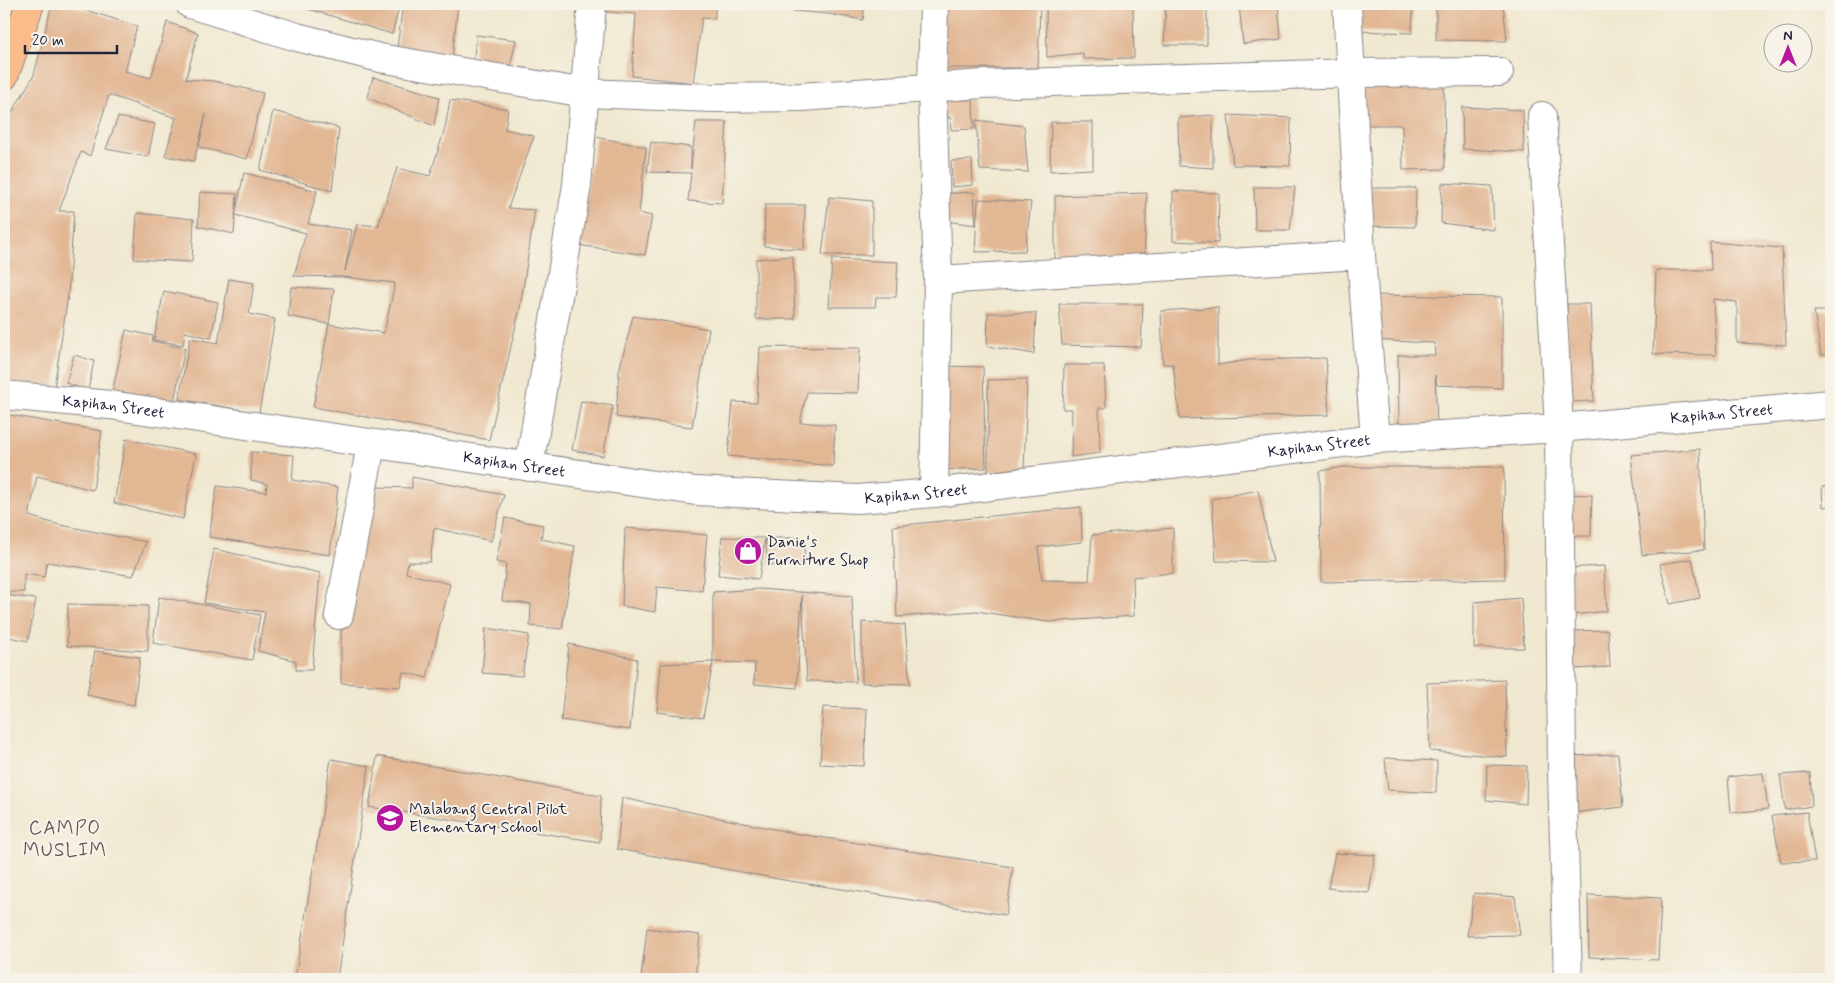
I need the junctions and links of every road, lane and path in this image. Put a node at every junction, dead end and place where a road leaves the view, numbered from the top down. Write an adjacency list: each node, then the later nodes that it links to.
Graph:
1 (30, 4): 8 (highway)
2 (190, 4): 10 (street)
3 (592, 4): 10 (street)
4 (934, 4): 9 (street)
5 (1347, 4): 7 (street)
6 (1499, 72): 7 (street)
7 (1352, 73): 9 (street); 12 (street)
8 (4, 76)
9 (932, 87): 10 (street); 13 (street)
10 (585, 93): 19 (street)
11 (1542, 116): 16 (street)
12 (1361, 255): 13 (street); 17 (street)
13 (938, 280): 20 (street)
14 (4, 394): 18 (street, Kapihan Street)
15 (1831, 404): 16 (street, Kapihan Street)
16 (1559, 428): 17 (street, Kapihan Street); 22 (street)
17 (1375, 439): 20 (street, Kapihan Street)
18 (371, 445): 19 (street, Kapihan Street); 21 (street)
19 (529, 467): 20 (street, Kapihan Street)
20 (934, 493)
21 (339, 615)
22 (1568, 979)

